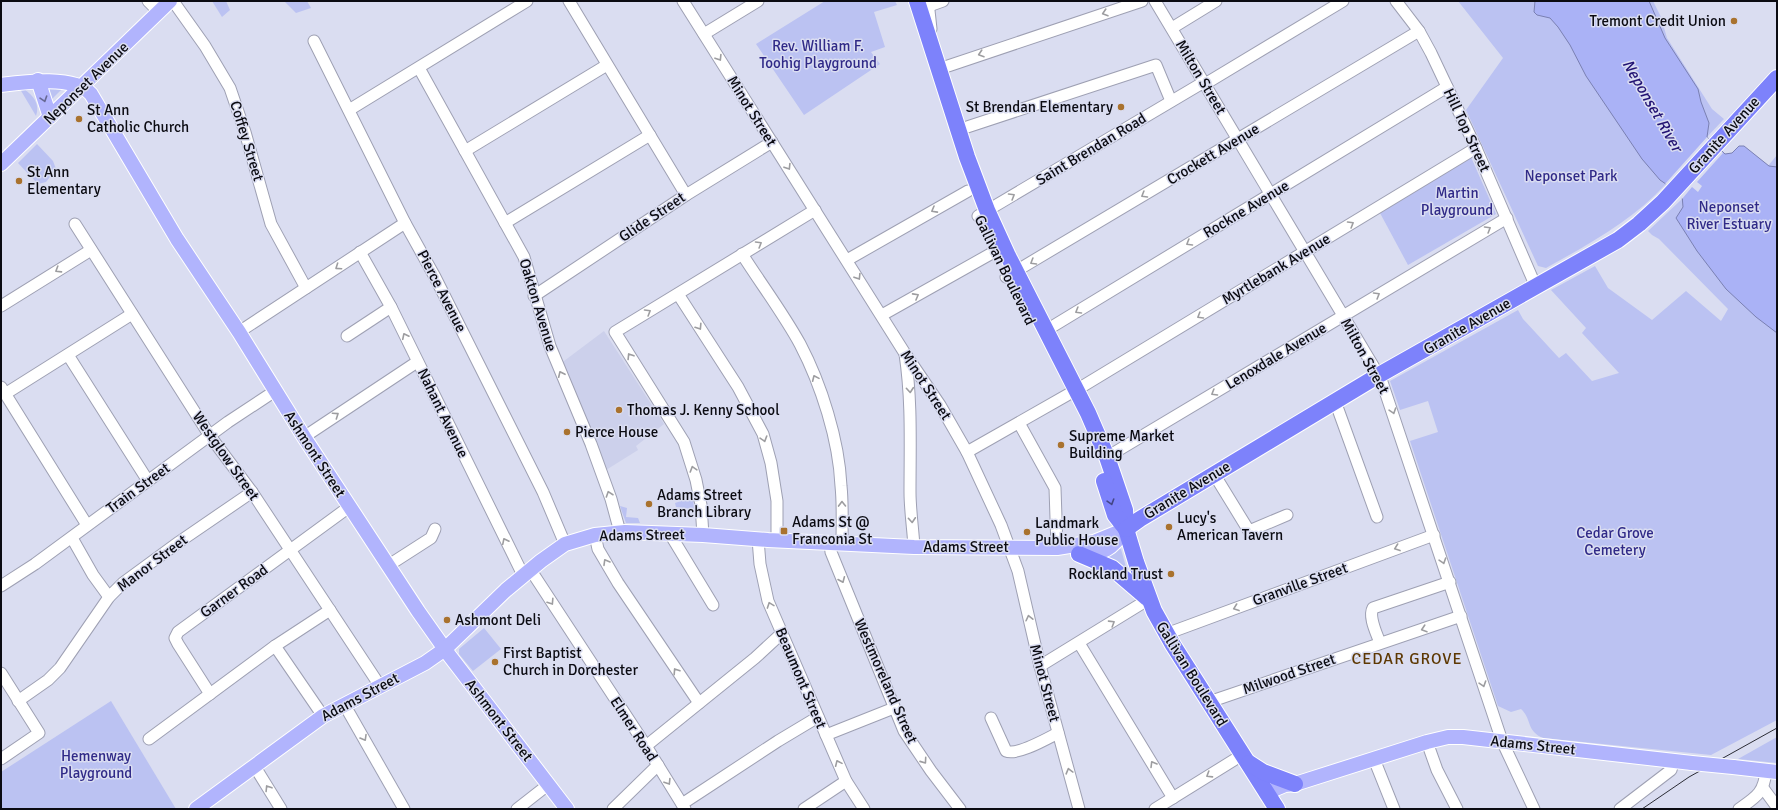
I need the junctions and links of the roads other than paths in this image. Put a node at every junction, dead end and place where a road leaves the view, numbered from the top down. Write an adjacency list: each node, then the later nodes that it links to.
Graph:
1 (148, 1): 15 (street)
2 (170, 1): 15 (main road, Neponset Avenue)
3 (174, 1): 56 (street, Coffey Street)
4 (527, 1): 22 (street)
5 (569, 1): 21 (street)
6 (683, 1): 18 (street, Minot Street)
7 (758, 1): 18 (street)
8 (944, 1): 14 (street)
9 (1142, 1): 20 (street, one-way to 20)
10 (1155, 1): 16 (street, Milton Street)
11 (1216, 1): 16 (street)
12 (1343, 1): 25 (street, Saint Brendan Road)
13 (1396, 1): 17 (street, Hill Top Street)
14 (918, 4): 20 (highway, Gallivan Boulevard); 39 (highway, Gallivan Boulevard)
15 (159, 12): 27 (main road, Neponset Avenue)
16 (1172, 28): 25 (street, Milton Street)
17 (1419, 31): 28 (street, Hill Top Street); 34 (street, Crockett Avenue)
18 (704, 34): 35 (street, Minot Street, one-way to 35)
19 (314, 41): 30 (street, Pierce Avenue)
20 (937, 62): 32 (highway, Gallivan Boulevard)
21 (607, 65): 33 (street); 37 (street)
22 (419, 68): 30 (street); 37 (street, Oakton Avenue)
23 (1776, 76): 55 (highway, Granite Avenue)
24 (38, 80): 26 (main road); 27 (main road); 31 (main road, one-way to 31)
25 (1204, 83): 29 (street, Saint Brendan Road); 34 (street, Milton Street)
26 (1, 85)
27 (81, 87): 31 (main road, Neponset Avenue); 65 (main road, Ashmont Street)
28 (1447, 87): 36 (street, Hill Top Street); 40 (street, Rockne Avenue)
29 (1171, 101): 32 (street); 43 (street, Saint Brendan Road, one-way to 29)
30 (350, 110): 45 (street, Pierce Avenue)
31 (50, 117): 38 (main road, Neponset Avenue)
32 (958, 130): 43 (highway, Gallivan Boulevard)
33 (650, 135): 41 (street); 46 (street)
34 (1238, 139): 40 (street, Milton Street); 54 (street, Crockett Avenue, one-way to 54)
35 (772, 142): 41 (street, Glide Street); 42 (street, Minot Street, one-way to 42)
36 (1476, 148): 44 (street, Hill Top Street); 51 (street, Myrtlebank Avenue, one-way to 36)
37 (465, 151): 46 (street, Oakton Avenue)
38 (1, 164)
39 (968, 191): 43 (highway, Gallivan Boulevard); 53 (street, one-way to 53)
40 (1271, 194): 51 (street, Milton Street); 64 (street, Rockne Avenue, one-way to 64)
41 (686, 195): 58 (street, Glide Street)
42 (815, 210): 52 (street, one-way to 42); 53 (street, Minot Street)
43 (983, 213): 50 (highway, Gallivan Boulevard); 54 (highway, Gallivan Boulevard)
44 (1506, 218): 55 (street, Hill Top Street); 63 (street, Lenoxdale Avenue, one-way to 44)
45 (405, 222): 49 (street); 98 (street, Pierce Avenue)
46 (505, 223): 58 (street, Oakton Avenue)
47 (75, 224): 48 (street, Westglow Street)
48 (92, 250): 59 (street, one-way to 59); 61 (street, Westglow Street)
49 (360, 252): 56 (street, one-way to 56); 60 (street, Nahant Avenue)
50 (994, 252): 54 (highway, Gallivan Boulevard); 62 (street, one-way to 50)
51 (1305, 252): 63 (street, Milton Street); 73 (street, Myrtlebank Avenue, one-way to 73)
52 (742, 254): 57 (street); 97 (street, Westmoreland Street, one-way to 52)
53 (847, 260): 62 (street, Minot Street, one-way to 62)
54 (1011, 275): 64 (highway, Gallivan Boulevard); 73 (highway, Gallivan Boulevard)
55 (1536, 286): 70 (highway, Granite Avenue)
56 (306, 288): 65 (street)
57 (678, 294): 92 (street, one-way to 57); 96 (street, one-way to 96)
58 (534, 296): 89 (street, Oakton Avenue, one-way to 58)
59 (1, 306)
60 (391, 307): 66 (street); 69 (street, Nahant Avenue, one-way to 60)
61 (132, 314): 68 (street); 76 (street, Westglow Street)
62 (882, 316): 67 (street, Minot Street)
63 (1344, 316): 70 (street, Milton Street); 79 (street, Lenoxdale Avenue, one-way to 79)
64 (1046, 331): 73 (highway, Gallivan Boulevard)
65 (239, 332): 72 (main road, Ashmont Street)
66 (347, 336)
67 (904, 352): 78 (street, Minot Street); 99 (street, one-way to 99)
68 (68, 355): 71 (street); 81 (street)
69 (417, 362): 77 (street, one-way to 69); 105 (street, Nahant Avenue, one-way to 69)
70 (1379, 375): 74 (highway, Granite Avenue); 93 (street, Milton Street, one-way to 93)
71 (3, 391): 86 (street)
72 (275, 391): 76 (street, Train Street); 77 (main road, Ashmont Street)
73 (1072, 393): 75 (street, Myrtlebank Avenue); 79 (highway, Gallivan Boulevard); 88 (highway, Gallivan Boulevard, one-way to 88)
74 (1335, 401): 80 (highway, Granite Avenue); 85 (street)
75 (1019, 422): 78 (street, Myrtlebank Avenue); 101 (street)
76 (210, 436): 81 (street, Train Street); 82 (street, Westglow Street)
77 (304, 437): 83 (main road, Ashmont Street)
78 (967, 452): 100 (street, Minot Street)
79 (1107, 457): 88 (highway, Gallivan Boulevard)
80 (1214, 474): 84 (street); 88 (highway, Granite Avenue)
81 (148, 481): 86 (street, Train Street)
82 (252, 492): 102 (street, Westglow Street); 108 (street, Manor Street)
83 (349, 507): 102 (street, Garner Road); 104 (main road, Ashmont Street)
84 (1287, 515)
85 (1376, 517)
86 (87, 525): 94 (street, Train Street)
87 (435, 529): 104 (street)
88 (1126, 529): 101 (main road, Adams Street); 103 (main road, Adams Street); 109 (highway, Gallivan Boulevard)
89 (620, 532): 90 (main road, Adams Street); 91 (main road, Adams Street)
90 (595, 534): 98 (main road, Adams Street); 125 (street, one-way to 90)
91 (670, 534): 92 (main road, Adams Street); 110 (street)
92 (703, 535): 95 (main road, Adams Street)
93 (1434, 535): 106 (street, Milton Street, one-way to 106); 114 (street, Granville Street, one-way to 114)
94 (72, 538): 107 (street, Train Street); 108 (street)
95 (758, 539): 96 (main road, Adams Street); 113 (street, Beaumont Street, one-way to 95)
96 (777, 540): 97 (main road, Adams Street)
97 (836, 543): 99 (main road, Adams Street); 127 (street, Westmoreland Street, one-way to 127)
98 (565, 544): 105 (main road, Adams Street)
99 (914, 547): 100 (main road, Adams Street)
100 (1009, 547): 101 (main road, Adams Street); 119 (street, Minot Street, one-way to 100)
101 (1057, 548): 103 (main road, Adams Street)
102 (290, 549): 111 (street, Westglow Street); 122 (street, Garner Road)
103 (1079, 554): 109 (highway)
104 (389, 565): 118 (main road, Ashmont Street)
105 (527, 572): 118 (main road, Adams Street); 136 (street, Elmer Road, one-way to 136)
106 (1450, 582): 112 (street, Milton Street); 116 (street)
107 (1, 586)
108 (109, 597): 123 (street, Manor Street)
109 (1149, 600): 114 (highway, Gallivan Boulevard); 115 (street, one-way to 109)
110 (714, 605)
111 (330, 610): 117 (street); 121 (street, Westglow Street)
112 (1461, 616): 116 (street, Milwood Street, one-way to 116); 135 (street, Milton Street, one-way to 135)
113 (781, 634): 125 (street); 129 (street, Beaumont Street)
114 (1166, 634): 124 (highway, Gallivan Boulevard)
115 (1079, 643): 119 (street); 148 (street, one-way to 115)
116 (1380, 643): 124 (street, Milwood Street)
117 (276, 646): 122 (street); 128 (street)
118 (445, 649): 121 (main road, Adams Street); 145 (main road, Ashmont Street)
119 (1040, 666): 131 (street, Minot Street)
120 (1, 673): 123 (street)
121 (380, 686): 126 (main road, Adams Street)
122 (210, 694): 133 (street)
123 (18, 700): 138 (street)
124 (1209, 702): 137 (highway, Gallivan Boulevard)
125 (699, 703): 136 (street)
126 (344, 704): 128 (main road, Adams Street); 154 (street, one-way to 154)
127 (894, 708): 132 (street); 160 (street, Westmoreland Street, one-way to 160)
128 (323, 716): 142 (main road, Adams Street)
129 (818, 717): 132 (street, Beaumont Street); 150 (street)
130 (991, 718): 131 (street)
131 (1058, 733): 161 (street, Minot Street, one-way to 131)
132 (826, 736): 144 (street, Beaumont Street, one-way to 132)
133 (149, 739)
134 (1427, 742): 135 (main road, Adams Street); 139 (main road, Adams Street); 164 (street)
135 (1502, 742): 140 (main road, Adams Street); 165 (street, Milton Street)
136 (646, 746): 141 (street, Elmer Road)
137 (1244, 758): 146 (highway); 148 (street, one-way to 148); 149 (highway, Gallivan Boulevard)
138 (1, 759)
139 (1374, 759): 146 (main road, Adams Street); 163 (street)
140 (1674, 760): 143 (main road, Adams Street, bridge); 166 (street)
141 (658, 766): 150 (street, Elmer Road, one-way to 150); 157 (street)
142 (255, 767): 152 (main road, Adams Street); 153 (street, one-way to 142)
143 (1771, 771): 147 (street)
144 (846, 781): 158 (street); 159 (street, Beaumont Street)
145 (549, 784): 155 (street); 156 (main road, Ashmont Street)
146 (1295, 784): 149 (main road, Adams Street)
147 (1762, 788): 151 (street); 167 (street)
148 (1173, 798): 162 (street)
149 (1272, 801)
150 (684, 807)
151 (1777, 807)
152 (196, 809)
153 (281, 809)
154 (404, 809)
155 (516, 809)
156 (567, 809)
157 (613, 809)
158 (804, 809)
159 (864, 809)
160 (960, 809)
161 (1079, 809)
162 (1155, 809)
163 (1394, 809)
164 (1457, 809)
165 (1534, 809)
166 (1620, 809)
167 (1739, 809)

